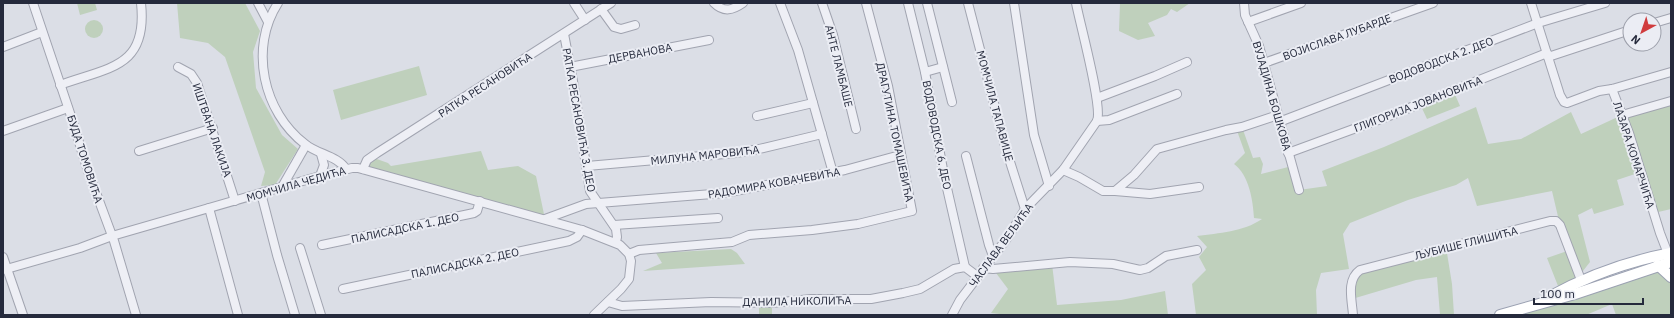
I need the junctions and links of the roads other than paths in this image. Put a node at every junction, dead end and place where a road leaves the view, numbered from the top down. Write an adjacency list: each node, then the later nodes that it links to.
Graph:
1 (32, 3): 28 (street, БУДА ТОМОВИЋА)
2 (141, 3): 41 (street)
3 (258, 3): 24 (street)
4 (278, 3): 24 (street)
5 (574, 3): 23 (street)
6 (611, 3): 22 (street, РАТКА РЕСАНОВИЋА)
7 (714, 3): 8 (street)
8 (744, 3)
9 (780, 3): 47 (street)
10 (822, 3): 54 (street, АНТЕ ЛАМБАШЕ)
11 (866, 3): 61 (street, ДРАГУТИНА ТОМАШЕВИЋА)
12 (908, 3): 39 (street, ВОДОВОДСКА 6. ДЕО)
13 (927, 3): 38 (street)
14 (968, 3): 79 (street, МОМЧИЛА ТАПАВИЦЕ)
15 (1014, 3): 69 (street)
16 (1076, 3): 44 (street)
17 (1244, 3): 25 (street, ВУЈАДИНА БОШКОВА)
18 (1301, 3): 25 (street)
19 (1433, 3): 35 (street, ВОЈИСЛАВА ЛУБАРДЕ)
20 (1532, 3): 26 (street, ЛАЗАРА КОМАРЧИЋА)
21 (1605, 3): 26 (street, ВОДОВОДСКА 2. ДЕО)
22 (601, 9): 23 (street, РАТКА РЕСАНОВИЋА); 27 (street)
23 (585, 20): 30 (street, РАТКА РЕСАНОВИЋА)
24 (268, 22): 57 (street)
25 (1248, 22): 35 (street, ВУЈАДИНА БОШКОВА)
26 (1538, 23): 33 (street, ЛАЗАРА КОМАРЧИЋА); 51 (street, ВОДОВОДСКА 2. ДЕО)
27 (636, 25)
28 (42, 32): 32 (street); 41 (street, БУДА ТОМОВИЋА)
29 (1622, 32): 33 (street, ГЛИГОРИЈА ЈОВАНОВИЋА)
30 (564, 34): 37 (street, РАТКА РЕСАНОВИЋА 3. ДЕО); 65 (street, РАТКА РЕСАНОВИЋА)
31 (709, 40): 37 (street, ДЕРВАНОВА)
32 (3, 46)
33 (1547, 55): 42 (street, ЛАЗАРА КОМАРЧИЋА); 59 (street, ГЛИГОРИЈА ЈОВАНОВИЋА)
34 (1187, 62): 44 (street)
35 (1264, 63): 51 (street, ВУЈАДИНА БОШКОВА)
36 (178, 67): 53 (street, ИШТВАНА ЛАКИЈА)
37 (570, 67): 63 (street, РАТКА РЕСАНОВИЋА 3. ДЕО)
38 (944, 67): 39 (street); 46 (street)
39 (925, 72): 94 (street, ВОДОВОДСКА 6. ДЕО)
40 (1671, 72): 42 (street)
41 (60, 85): 48 (street, БУДА ТОМОВИЋА)
42 (1612, 89): 50 (street, ЛАЗАРА КОМАРЧИЋА)
43 (1177, 94): 52 (street)
44 (1097, 98): 52 (street)
45 (1671, 101): 50 (street)
46 (952, 102)
47 (813, 103): 49 (street); 56 (street)
48 (68, 108): 55 (street); 84 (street, БУДА ТОМОВИЋА)
49 (757, 116)
50 (1622, 116): 92 (street, ЛАЗАРА КОМАРЧИЋА)
51 (1278, 118): 59 (street, ВУЈАДИНА БОШКОВА); 73 (street, ВОДОВОДСКА 2. ДЕО)
52 (1097, 122): 66 (street, ЧАСЛАВА ВЕЉИЋА)
53 (213, 128): 58 (street); 75 (street, ИШТВАНА ЛАКИЈА)
54 (856, 129)
55 (3, 132)
56 (822, 134): 63 (street, МИЛУНА МАРОВИЋА); 67 (street)
57 (306, 145): 60 (street); 70 (street)
58 (139, 151)
59 (1288, 153): 72 (street, ВУЈАДИНА БОШКОВА)
60 (321, 154): 64 (street); 68 (street)
61 (900, 155): 67 (street, РАДОМИРА КОВАЧЕВИЋА); 89 (street, ДРАГУТИНА ТОМАШЕВИЋА)
62 (966, 156): 90 (street)
63 (586, 166): 77 (street, РАТКА РЕСАНОВИЋА 3. ДЕО)
64 (346, 169): 65 (street, МОМЧИЛА ЧЕДИЋА); 68 (street, МОМЧИЛА ЧЕДИЋА)
65 (363, 169): 76 (street, МОМЧИЛА ЧЕДИЋА)
66 (1064, 170): 69 (street, ЧАСЛАВА ВЕЉИЋА); 73 (street)
67 (833, 173): 77 (street, РАДОМИРА КОВАЧЕВИЋА)
68 (320, 176): 70 (street, МОМЧИЛА ЧЕДИЋА)
69 (1049, 186): 79 (street, ЧАСЛАВА ВЕЉИЋА)
70 (282, 187): 74 (street, МОМЧИЛА ЧЕДИЋА)
71 (1199, 187): 73 (street)
72 (1299, 190)
73 (1115, 191)
74 (261, 193): 75 (street, МОМЧИЛА ЧЕДИЋА); 106 (street)
75 (235, 201): 78 (street, МОМЧИЛА ЧЕДИЋА)
76 (480, 202): 81 (street, МОМЧИЛА ЧЕДИЋА); 86 (street, ПАЛИСАДСКА 1. ДЕО)
77 (598, 204): 81 (street, РАТКА РЕСАНОВИЋА 3. ДЕО); 82 (street, РАТКА РЕСАНОВИЋА 3. ДЕО)
78 (209, 208): 84 (street, МОМЧИЛА ЧЕДИЋА); 105 (street)
79 (1026, 209): 90 (street, ЧАСЛАВА ВЕЉИЋА)
80 (718, 218): 82 (street)
81 (546, 219): 83 (street, МОМЧИЛА ЧЕДИЋА)
82 (614, 225): 85 (street)
83 (582, 230): 85 (street, МОМЧИЛА ЧЕДИЋА); 100 (street, ПАЛИСАДСКА 2. ДЕО)
84 (112, 236): 96 (street, МОМЧИЛА ЧЕДИЋА); 104 (street, БУДА ТОМОВИЋА)
85 (616, 242): 89 (street, МОМЧИЛА ЧЕДИЋА)
86 (322, 245)
87 (300, 248): 107 (street)
88 (1197, 250): 95 (street)
89 (629, 254): 101 (street)
90 (993, 256): 95 (street, ЧАСЛАВА ВЕЉИЋА)
91 (3, 257): 96 (street)
92 (1670, 257): 93 (main road); 99 (main road)
93 (1658, 265): 98 (main road); 102 (main road)
94 (965, 267): 97 (street); 101 (street, ДАНИЛА НИКОЛИЋА)
95 (983, 268): 97 (street, ЧАСЛАВА ВЕЉИЋА)
96 (5, 270): 103 (street)
97 (977, 276): 109 (street, ЧАСЛАВА ВЕЉИЋА)
98 (1671, 277)
99 (1581, 280): 102 (main road); 110 (street, ЉУБИШЕ ГЛИШИЋА)
100 (343, 289)
101 (608, 302): 108 (street)
102 (1535, 305): 111 (main road)
103 (23, 315)
104 (136, 315)
105 (238, 315)
106 (295, 315)
107 (321, 315)
108 (594, 315)
109 (952, 315)
110 (1353, 315)
111 (1500, 315)

